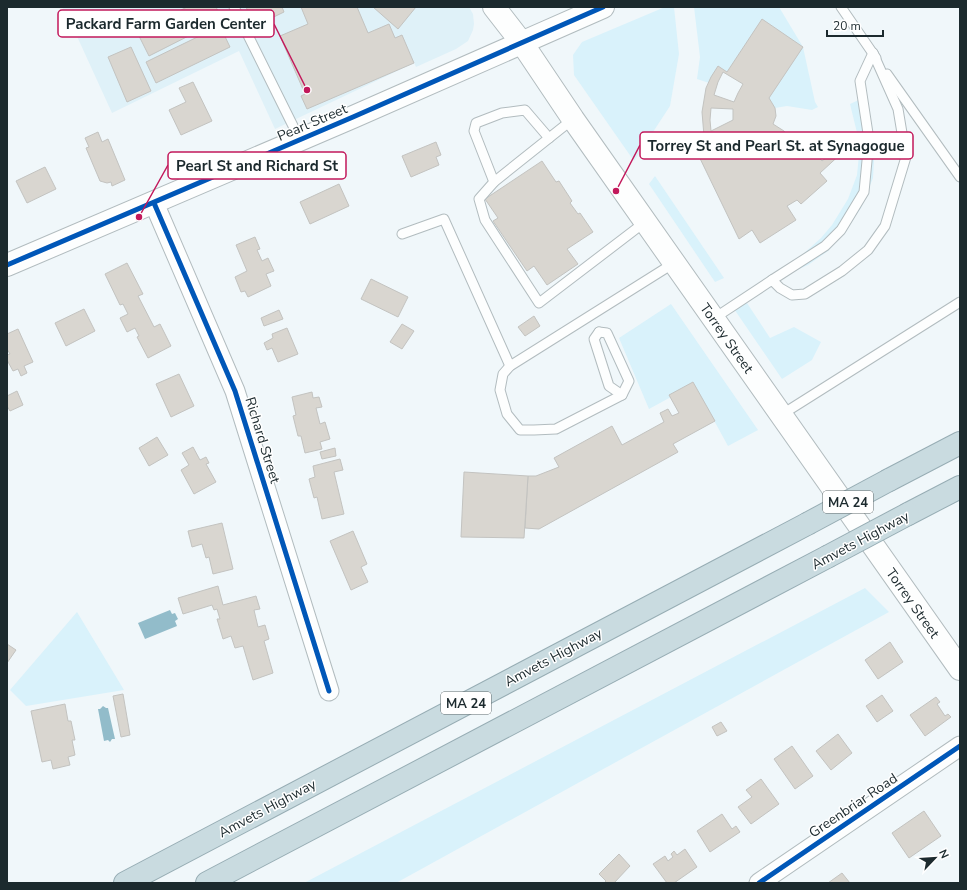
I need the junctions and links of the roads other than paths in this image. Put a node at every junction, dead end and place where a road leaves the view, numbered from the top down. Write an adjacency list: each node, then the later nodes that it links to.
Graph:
1 (234, 7): 9 (lane)
2 (494, 7): 5 (main road, Torrey Street)
3 (603, 7): 5 (main road, Pearl Street)
4 (841, 7): 6 (lane)
5 (522, 43): 7 (main road, Torrey Street); 9 (main road, Pearl Street)
6 (873, 53): 10 (lane); 17 (lane); 17 (lane)
7 (573, 119): 8 (lane); 13 (main road, Torrey Street)
8 (549, 138): 11 (lane); 11 (lane)
9 (300, 140): 12 (main road, Pearl Street)
10 (960, 177)
11 (494, 182): 13 (lane)
12 (154, 202): 16 (main road, Pearl Street); 28 (street, Richard Street)
13 (645, 222): 15 (main road, Torrey Street)
14 (402, 234): 22 (lane)
15 (674, 263): 19 (lane); 20 (main road, Torrey Street)
16 (7, 265)
17 (772, 280): 20 (lane)
18 (960, 302): 24 (lane)
19 (591, 316): 21 (lane); 22 (lane)
20 (713, 319): 24 (main road, Torrey Street)
21 (599, 332): 23 (lane); 23 (lane)
22 (510, 366): 23 (lane)
23 (622, 395)
24 (781, 415): 27 (main road, Torrey Street)
25 (960, 443): 30 (highway, Amvets Highway / MA 24, bridge)
26 (960, 487): 31 (highway, Amvets Highway / MA 24, bridge)
27 (957, 659)
28 (329, 691)
29 (960, 746): 32 (street, Greenbriar Road)
30 (125, 883)
31 (207, 883)
32 (759, 883)

